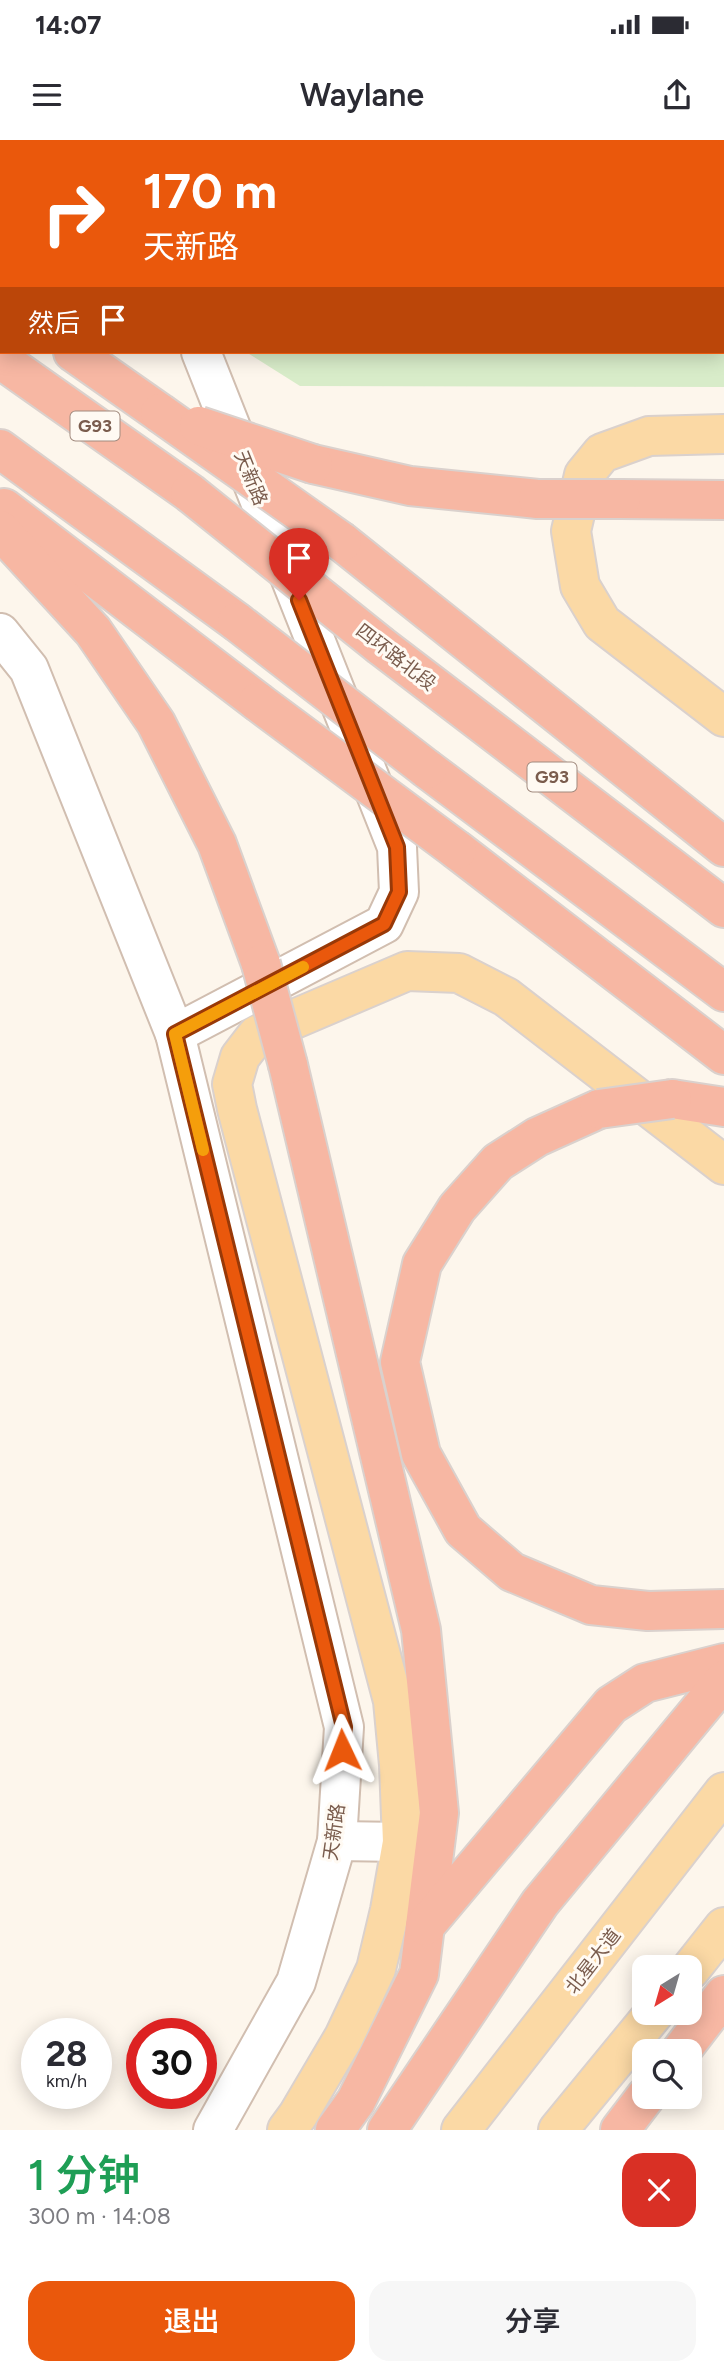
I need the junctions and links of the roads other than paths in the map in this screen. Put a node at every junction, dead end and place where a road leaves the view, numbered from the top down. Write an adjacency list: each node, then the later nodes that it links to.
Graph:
1 (76, 354): 4 (highway)
2 (202, 354): 14 (street, 天新路)
3 (0, 359): 13 (highway, 四环路北段 / G93, bridge)
4 (160, 412): 7 (highway, bridge); 12 (highway, bridge)
5 (724, 434): 11 (main road)
6 (0, 449): 16 (highway, bridge)
7 (724, 500)
8 (0, 504): 18 (highway, bridge)
9 (0, 530): 28 (highway, bridge)
10 (0, 633): 17 (street, 天新路)
11 (724, 717)
12 (724, 847)
13 (724, 908)
14 (384, 924): 15 (street); 17 (street)
15 (407, 971): 19 (main road); 21 (main road)
16 (724, 992)
17 (187, 1027): 19 (street); 26 (street, 天新路)
18 (724, 1055)
19 (240, 1057): 27 (main road)
20 (724, 1107): 22 (highway, bridge)
21 (724, 1166)
22 (724, 1609)
23 (724, 1663): 28 (highway)
24 (724, 1680): 38 (highway)
25 (724, 1791): 39 (main road, 北星大道)
26 (337, 1842): 27 (street); 35 (street, 天新路)
27 (402, 1842): 36 (main road)
28 (425, 1926): 37 (highway)
29 (724, 1927): 30 (main road)
30 (702, 1955)
31 (724, 1995): 33 (highway)
32 (644, 2025): 40 (main road)
33 (690, 2039)
34 (636, 2109): 41 (highway)
35 (213, 2130)
36 (287, 2130)
37 (335, 2130)
38 (387, 2130)
39 (461, 2130)
40 (558, 2130)
41 (620, 2130)

